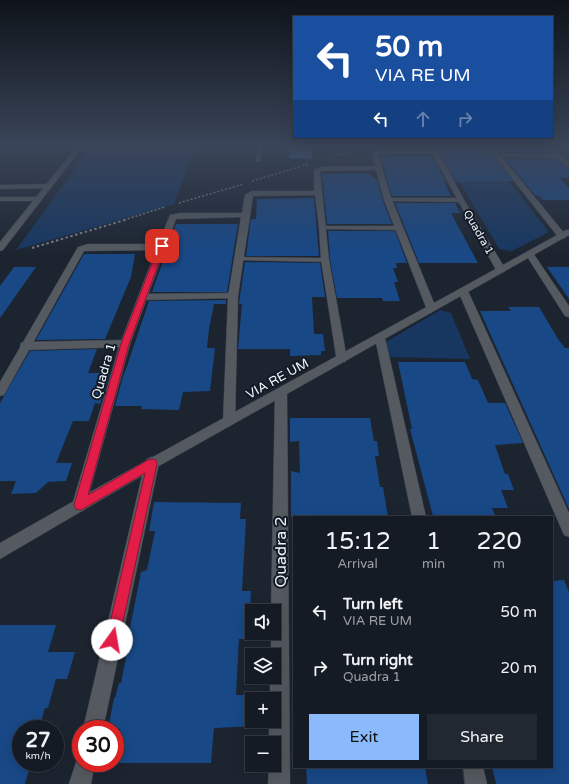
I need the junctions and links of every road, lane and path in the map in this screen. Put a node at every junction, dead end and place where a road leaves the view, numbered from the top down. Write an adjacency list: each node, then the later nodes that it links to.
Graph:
1 (52, 182): 7 (street)
2 (318, 182): 9 (street)
3 (383, 182): 12 (street)
4 (450, 182): 13 (street, Quadra 1)
5 (519, 182): 19 (street)
6 (244, 184): 14 (path)
7 (49, 186): 8 (lane); 11 (street)
8 (2, 187): 10 (lane)
9 (318, 193): 16 (street); 17 (street)
10 (0, 198): 11 (lane)
11 (39, 199): 21 (street)
12 (388, 200): 13 (lane); 18 (street)
13 (460, 200): 26 (street, Quadra 1)
14 (175, 204)
15 (168, 207): 22 (path)
16 (246, 215): 20 (street, Quadra 1); 24 (street)
17 (323, 227): 18 (lane); 25 (street)
18 (398, 228): 30 (street)
19 (565, 234): 23 (street, VIA RE UM)
20 (162, 246): 29 (street, Quadra 1); 34 (street)
21 (0, 248)
22 (32, 248)
23 (530, 255): 26 (street, VIA RE UM); 31 (street)
24 (239, 259): 25 (lane); 28 (street)
25 (325, 260): 35 (street)
26 (501, 270): 27 (street, VIA RE UM)
27 (463, 290): 30 (street, VIA RE UM); 42 (street)
28 (234, 296): 29 (street); 38 (street)
29 (143, 297): 33 (street, Quadra 1)
30 (431, 308): 32 (street, VIA RE UM)
31 (569, 314)
32 (380, 338): 35 (street, VIA RE UM); 41 (street)
33 (125, 344): 34 (street); 40 (street, Quadra 1)
34 (25, 346): 36 (street)
35 (341, 359): 37 (street, VIA RE UM)
36 (0, 392)
37 (281, 393): 38 (street, VIA RE UM); 48 (street, Quadra 2)
38 (229, 421): 39 (street, VIA RE UM)
39 (152, 464): 40 (street, VIA RE UM); 44 (street)
40 (80, 505): 43 (street, VIA RE UM)
41 (419, 516)
42 (569, 530)
43 (0, 551)
44 (95, 720)
45 (473, 768): 49 (street)
46 (83, 772): 47 (street)
47 (80, 784)
48 (279, 784)
49 (476, 784)

